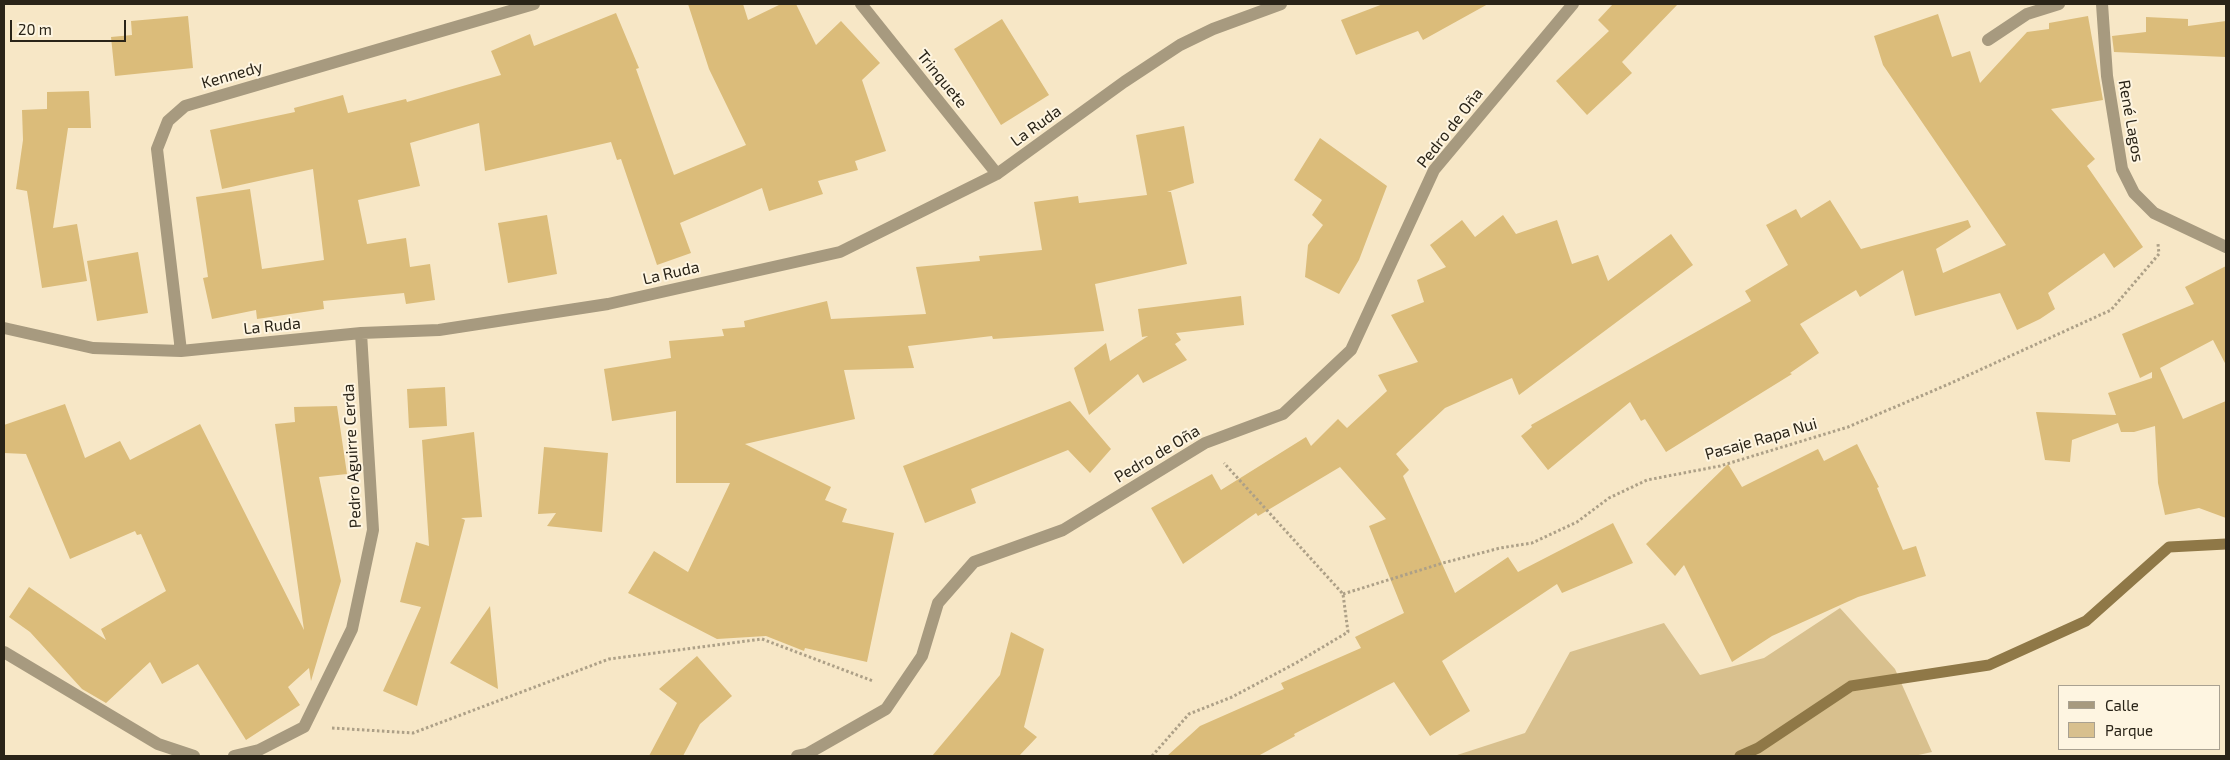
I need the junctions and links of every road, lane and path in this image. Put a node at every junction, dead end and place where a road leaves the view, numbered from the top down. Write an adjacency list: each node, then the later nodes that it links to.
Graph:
1 (534, 4): 13 (street, Kennedy)
2 (861, 4): 8 (street, Trinquete)
3 (1281, 4): 8 (street, La Ruda)
4 (1573, 4): 14 (street, Pedro de Oña)
5 (2060, 4): 7 (street)
6 (2102, 4): 9 (street, René Lagos)
7 (1988, 40)
8 (997, 174): 12 (street, La Ruda)
9 (2226, 247)
10 (2159, 254): 15 (path, Pasaje Rapa Nui)
11 (4, 328): 13 (street, La Ruda)
12 (361, 333): 13 (street, La Ruda); 18 (street, Pedro Aguirre Cerda)
13 (181, 351)
14 (1204, 443): 15 (path); 17 (street, Pedro de Oña)
15 (1344, 594): 22 (path)
16 (4, 652): 19 (street)
17 (898, 691): 18 (path); 21 (street, Pedro de Oña)
18 (304, 726): 20 (street)
19 (194, 756)
20 (234, 756)
21 (797, 756)
22 (1152, 756)

